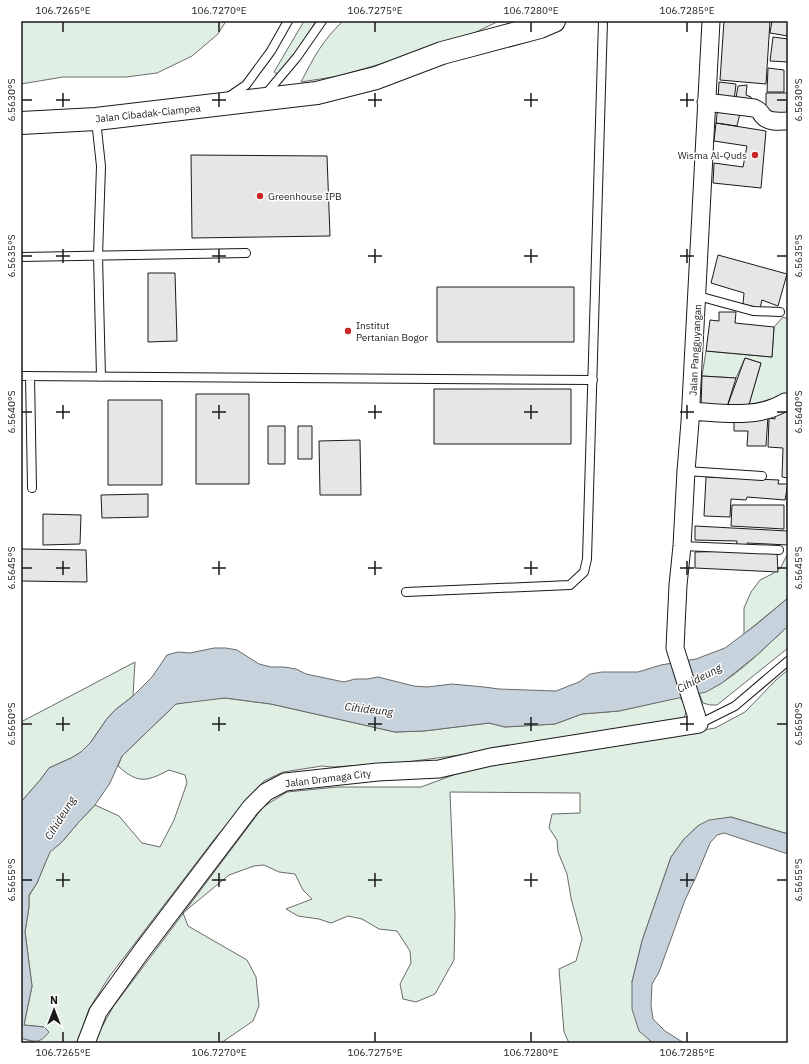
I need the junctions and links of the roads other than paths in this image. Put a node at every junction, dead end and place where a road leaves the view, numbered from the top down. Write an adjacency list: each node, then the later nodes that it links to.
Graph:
1 (288, 21): 10 (lane)
2 (322, 21): 8 (lane)
3 (523, 21): 7 (highway)
4 (554, 21): 7 (highway, Jalan Cibadak-Ciampea)
5 (603, 21): 22 (lane)
6 (711, 21): 9 (street, Jalan Pangguyangan)
7 (505, 35): 8 (highway, Jalan Cibadak-Ciampea)
8 (260, 101): 10 (highway, Jalan Cibadak-Ciampea)
9 (706, 102): 12 (street); 17 (street, Jalan Pangguyangan)
10 (215, 106): 11 (highway, Jalan Cibadak-Ciampea)
11 (96, 119): 13 (highway, Jalan Cibadak-Ciampea); 15 (lane)
12 (788, 122)
13 (21, 124)
14 (246, 253): 15 (lane)
15 (98, 256): 16 (lane); 21 (lane)
16 (21, 257)
17 (698, 296): 18 (lane); 24 (street, Jalan Pangguyangan)
18 (780, 312)
19 (21, 376): 20 (lane)
20 (30, 376): 21 (lane); 27 (lane)
21 (101, 377): 22 (lane)
22 (593, 380): 30 (lane)
23 (788, 402): 24 (street)
24 (691, 411): 25 (street, Jalan Pangguyangan)
25 (686, 471): 26 (lane); 28 (street, Jalan Pangguyangan)
26 (762, 476)
27 (32, 488)
28 (682, 546): 29 (lane); 32 (street, Jalan Pangguyangan)
29 (780, 550)
30 (406, 592)
31 (788, 661): 32 (lane)
32 (699, 724): 33 (street, Jalan Dramaga City)
33 (86, 1043)

